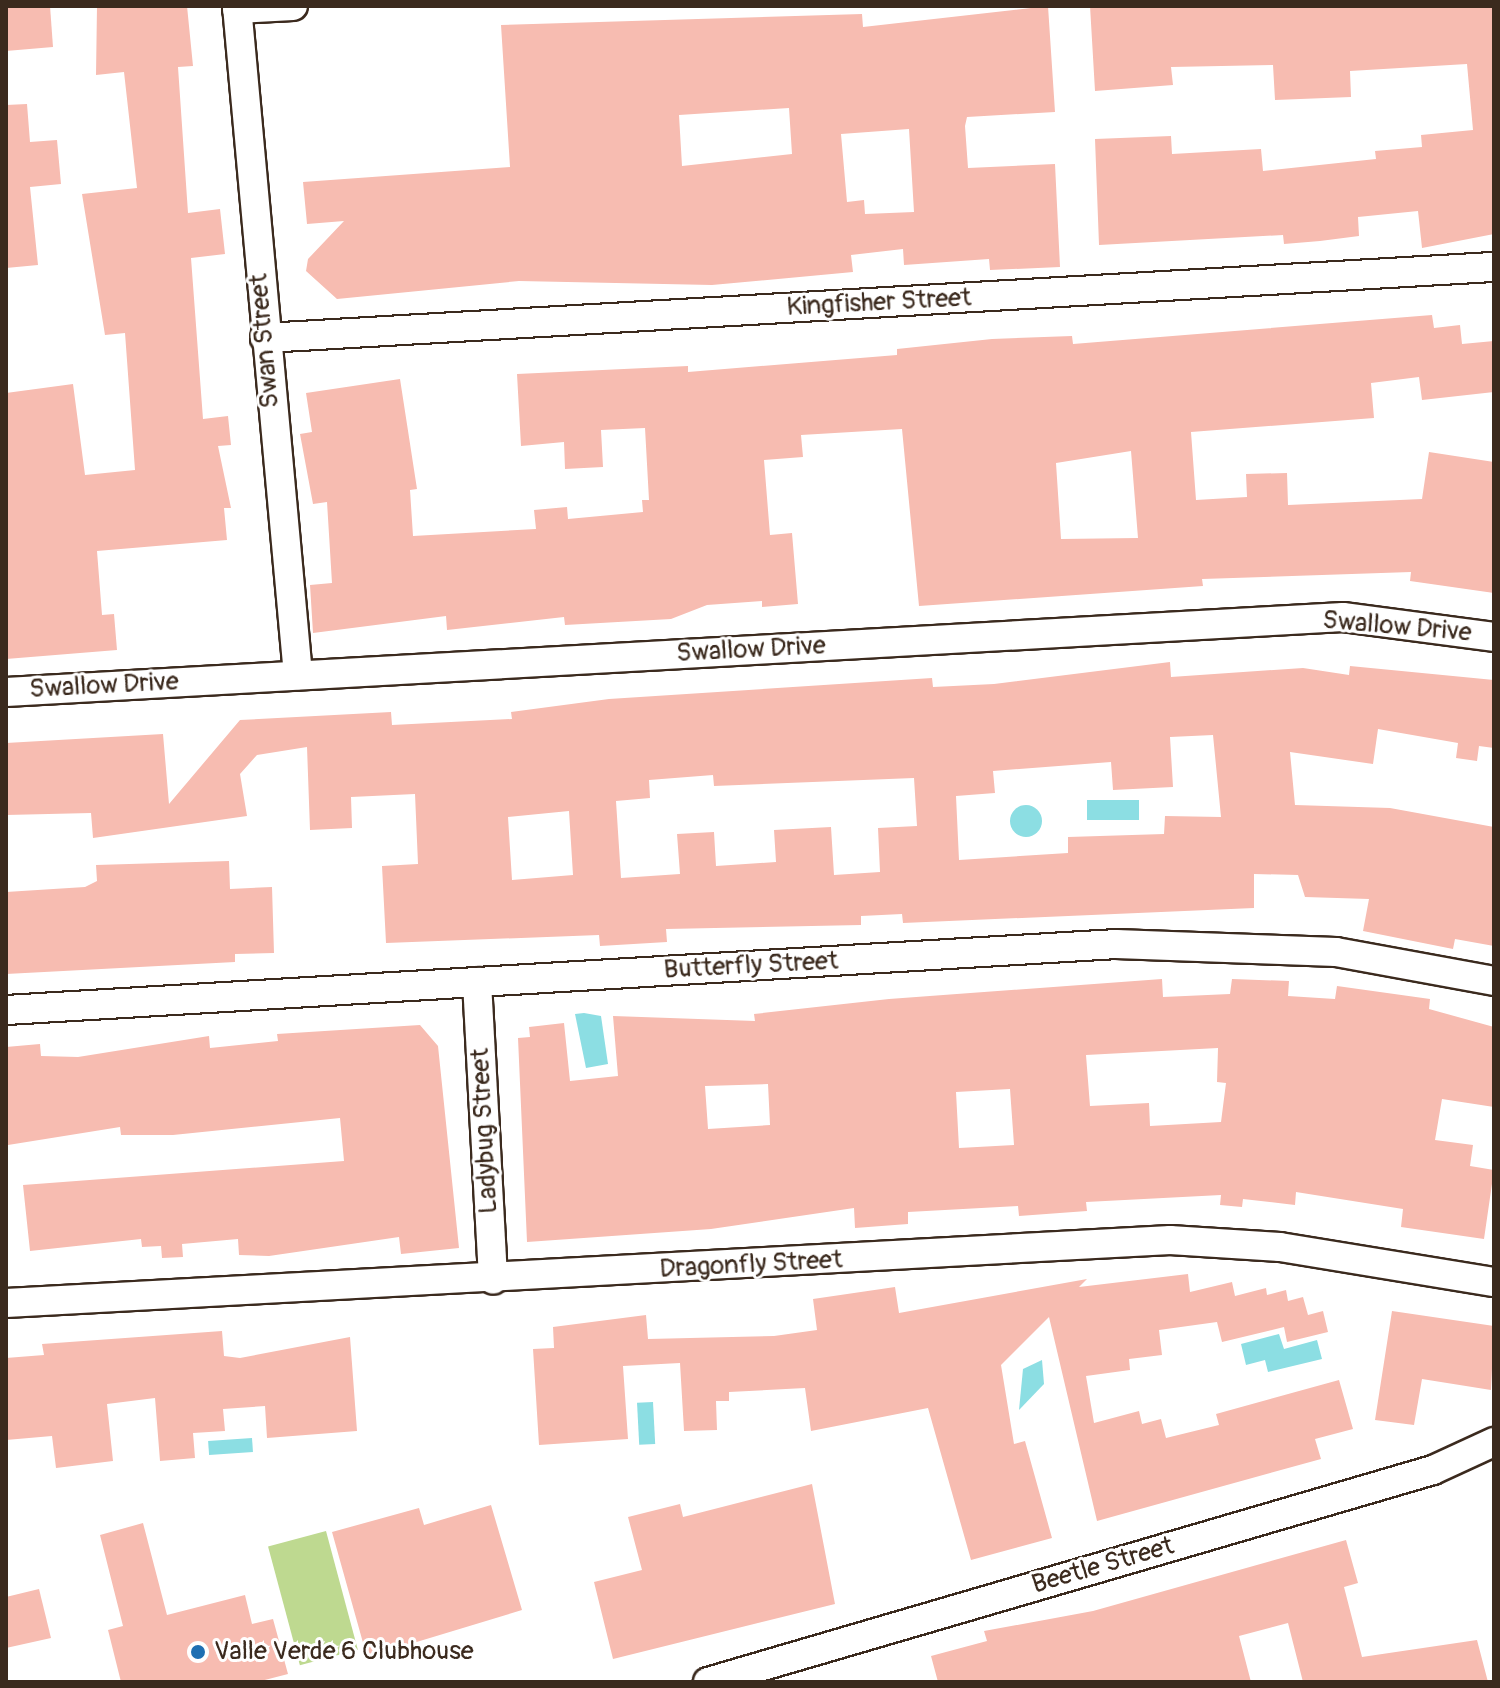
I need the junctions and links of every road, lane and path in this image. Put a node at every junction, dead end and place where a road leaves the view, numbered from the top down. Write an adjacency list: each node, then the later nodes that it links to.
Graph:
1 (293, 6): 2 (street)
2 (237, 8): 4 (street, Swan Street)
3 (1494, 267): 4 (street, Kingfisher Street)
4 (265, 338): 6 (street, Swan Street)
5 (1494, 637): 6 (street, Swallow Drive)
6 (298, 675): 7 (street, Swallow Drive)
7 (6, 692)
8 (1494, 981): 9 (street, Butterfly Street)
9 (477, 982): 10 (street, Butterfly Street); 11 (street, Ladybug Street)
10 (6, 1010)
11 (493, 1280): 12 (street, Dragonfly Street); 13 (street, Dragonfly Street)
12 (1494, 1282)
13 (6, 1303)
14 (1494, 1442): 15 (street, Beetle Street)
15 (708, 1682)

